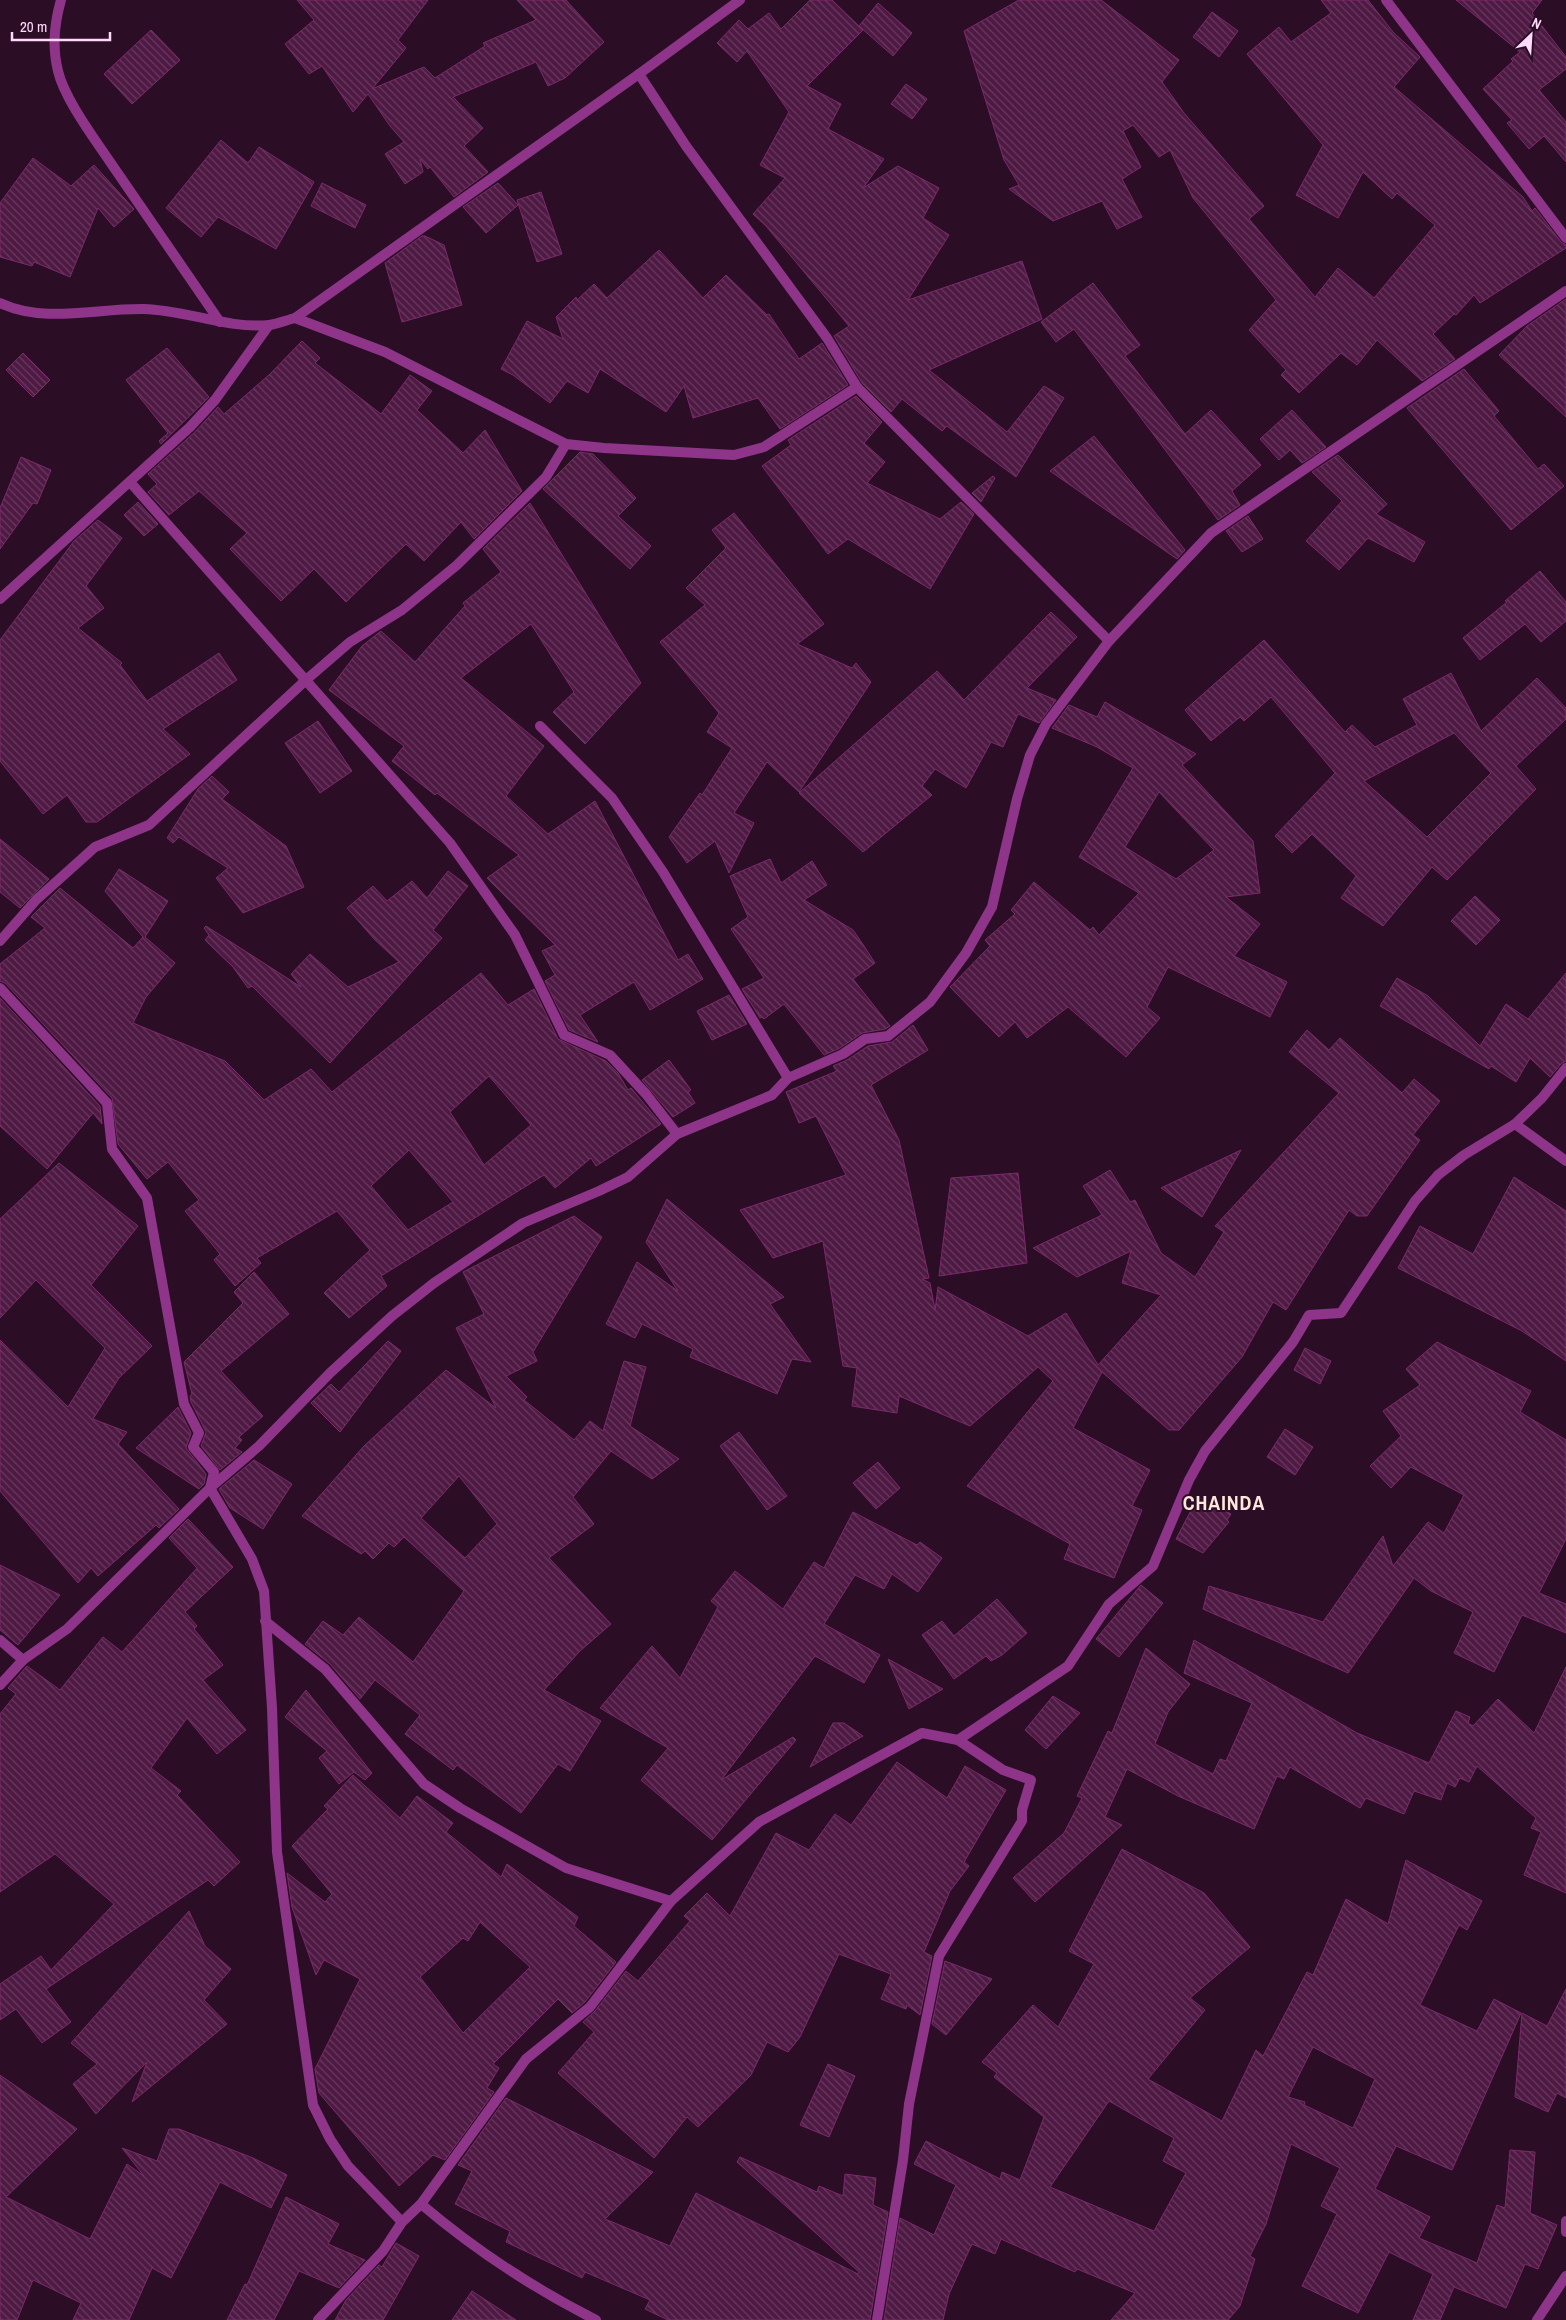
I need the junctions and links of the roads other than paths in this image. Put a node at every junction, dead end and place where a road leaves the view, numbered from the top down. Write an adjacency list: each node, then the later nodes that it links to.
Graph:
1 (62, 0): 9 (street)
2 (740, 0): 4 (street)
3 (1386, 0): 5 (street)
4 (639, 74): 8 (street); 11 (street)
5 (1566, 238)
6 (1566, 291): 15 (street)
7 (0, 303): 9 (street)
8 (295, 318): 10 (street); 12 (street)
9 (220, 322): 10 (street)
10 (269, 325): 13 (street)
11 (857, 387): 12 (street); 15 (street)
12 (566, 444): 16 (street)
13 (130, 482): 14 (street); 16 (street)
14 (0, 599)
15 (1109, 641): 21 (street)
16 (306, 680): 18 (street); 23 (street)
17 (540, 726): 21 (street)
18 (0, 941)
19 (0, 988): 25 (street)
20 (1566, 1068): 22 (street)
21 (788, 1078): 23 (street)
22 (1515, 1124): 24 (street); 30 (street)
23 (677, 1134): 25 (street)
24 (1566, 1161)
25 (210, 1488): 26 (street); 28 (street)
26 (265, 1621): 31 (street); 34 (street)
27 (0, 1640): 28 (street)
28 (23, 1660): 29 (street)
29 (0, 1685)
30 (958, 1740): 31 (street); 39 (street)
31 (671, 1901): 32 (street)
32 (421, 2204): 34 (street); 38 (street)
33 (1566, 2221): 35 (street)
34 (402, 2222): 37 (street)
35 (1566, 2232)
36 (1566, 2276): 40 (street)
37 (318, 2320)
38 (596, 2320)
39 (877, 2320)
40 (1537, 2320)

